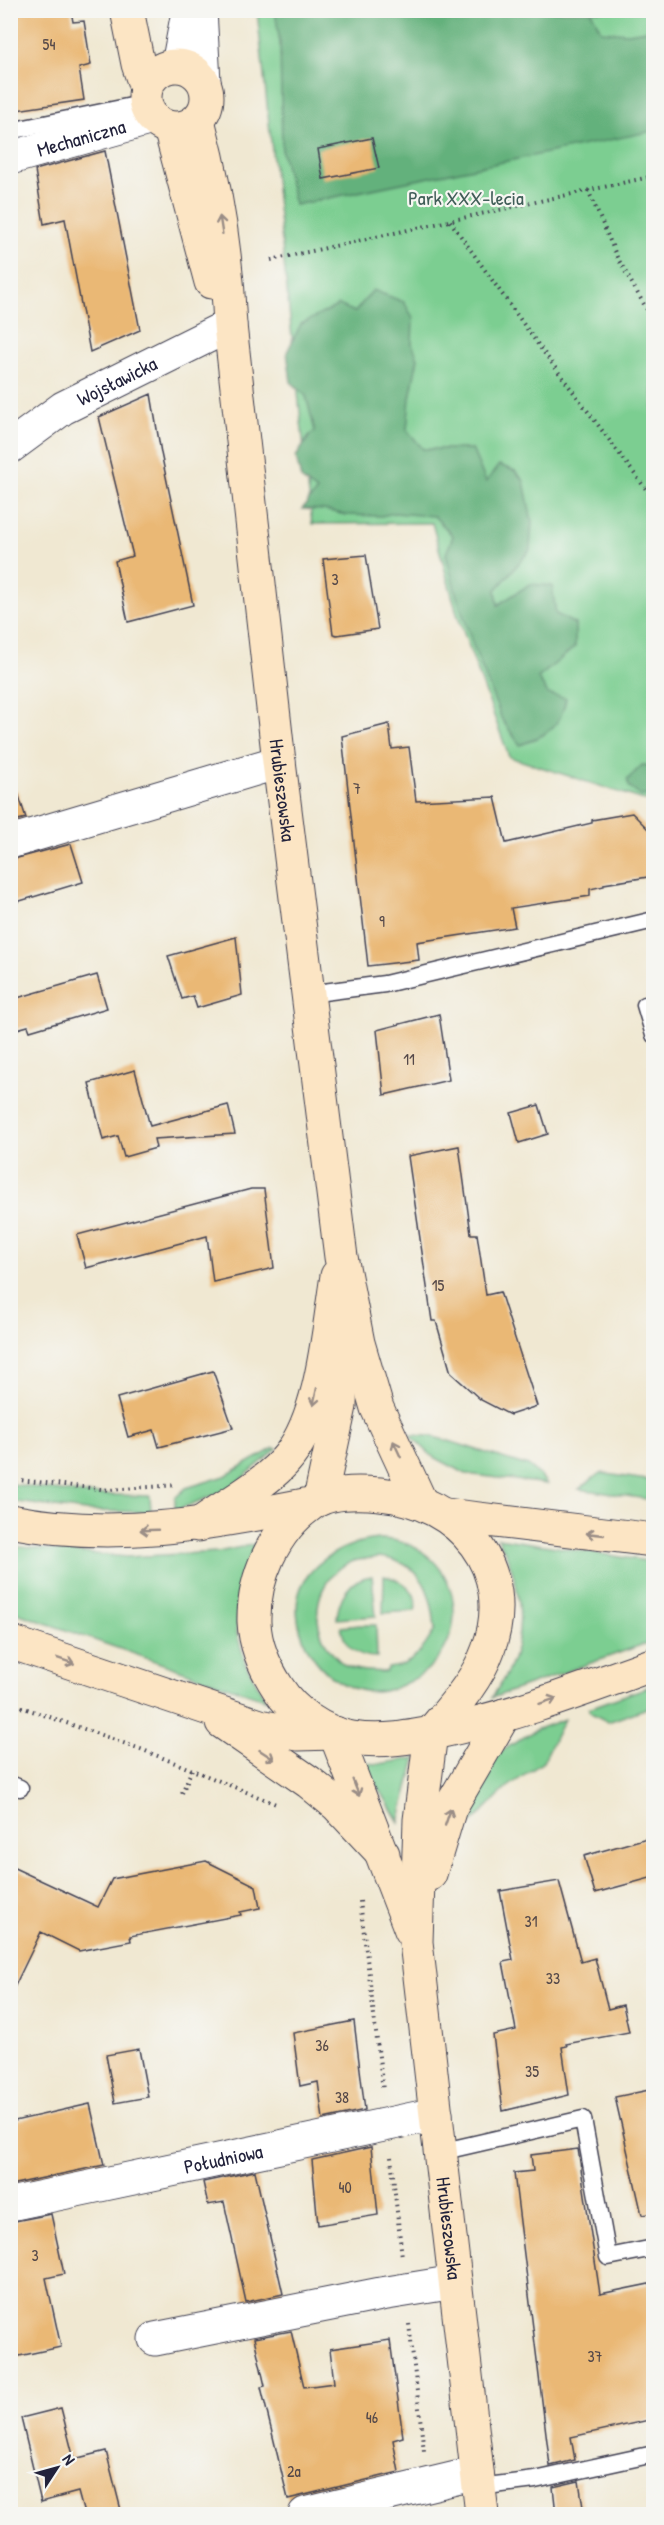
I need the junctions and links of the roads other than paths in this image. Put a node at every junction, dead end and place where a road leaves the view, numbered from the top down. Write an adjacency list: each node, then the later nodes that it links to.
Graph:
1 (127, 10): 5 (main road)
2 (140, 10): 5 (main road)
3 (188, 10): 5 (street)
4 (200, 10): 5 (street)
5 (170, 96): 6 (lane); 7 (street, Mechaniczna); 8 (main road, Hrubieszowska)
6 (10, 131)
7 (10, 158)
8 (230, 325): 9 (street, Wojsławicka); 10 (main road, Hrubieszowska)
9 (10, 447)
10 (279, 762): 11 (street); 13 (main road, Hrubieszowska)
11 (10, 842)
12 (654, 920): 13 (lane)
13 (309, 994): 16 (main road, Hrubieszowska)
14 (645, 1005): 15 (lane)
15 (654, 1035)
16 (341, 1257): 17 (main road); 18 (main road, one-way to 16); 20 (main road, one-way to 20)
17 (315, 1501): 18 (main road); 20 (main road); 26 (main road)
18 (433, 1509): 21 (main road, one-way to 18); 27 (main road)
19 (10, 1521): 20 (main road, one-way to 19)
20 (198, 1525)
21 (654, 1540)
22 (10, 1642): 24 (main road, one-way to 24)
23 (654, 1664): 25 (main road, one-way to 23)
24 (203, 1708): 26 (main road); 28 (main road, one-way to 28)
25 (504, 1715): 27 (main road); 29 (main road, one-way to 25)
26 (335, 1733): 27 (main road); 28 (main road, one-way to 28)
27 (431, 1733): 29 (main road)
28 (382, 1854): 29 (main road)
29 (417, 1927): 30 (main road, Hrubieszowska)
30 (436, 2114): 31 (main road, Hrubieszowska); 32 (street, Południowa)
31 (440, 2152): 33 (lane); 34 (main road, Hrubieszowska)
32 (10, 2204)
33 (654, 2248)
34 (455, 2282): 35 (street); 37 (main road, Hrubieszowska)
35 (155, 2339)
36 (654, 2454): 37 (lane)
37 (480, 2491): 38 (street)
38 (305, 2514)

